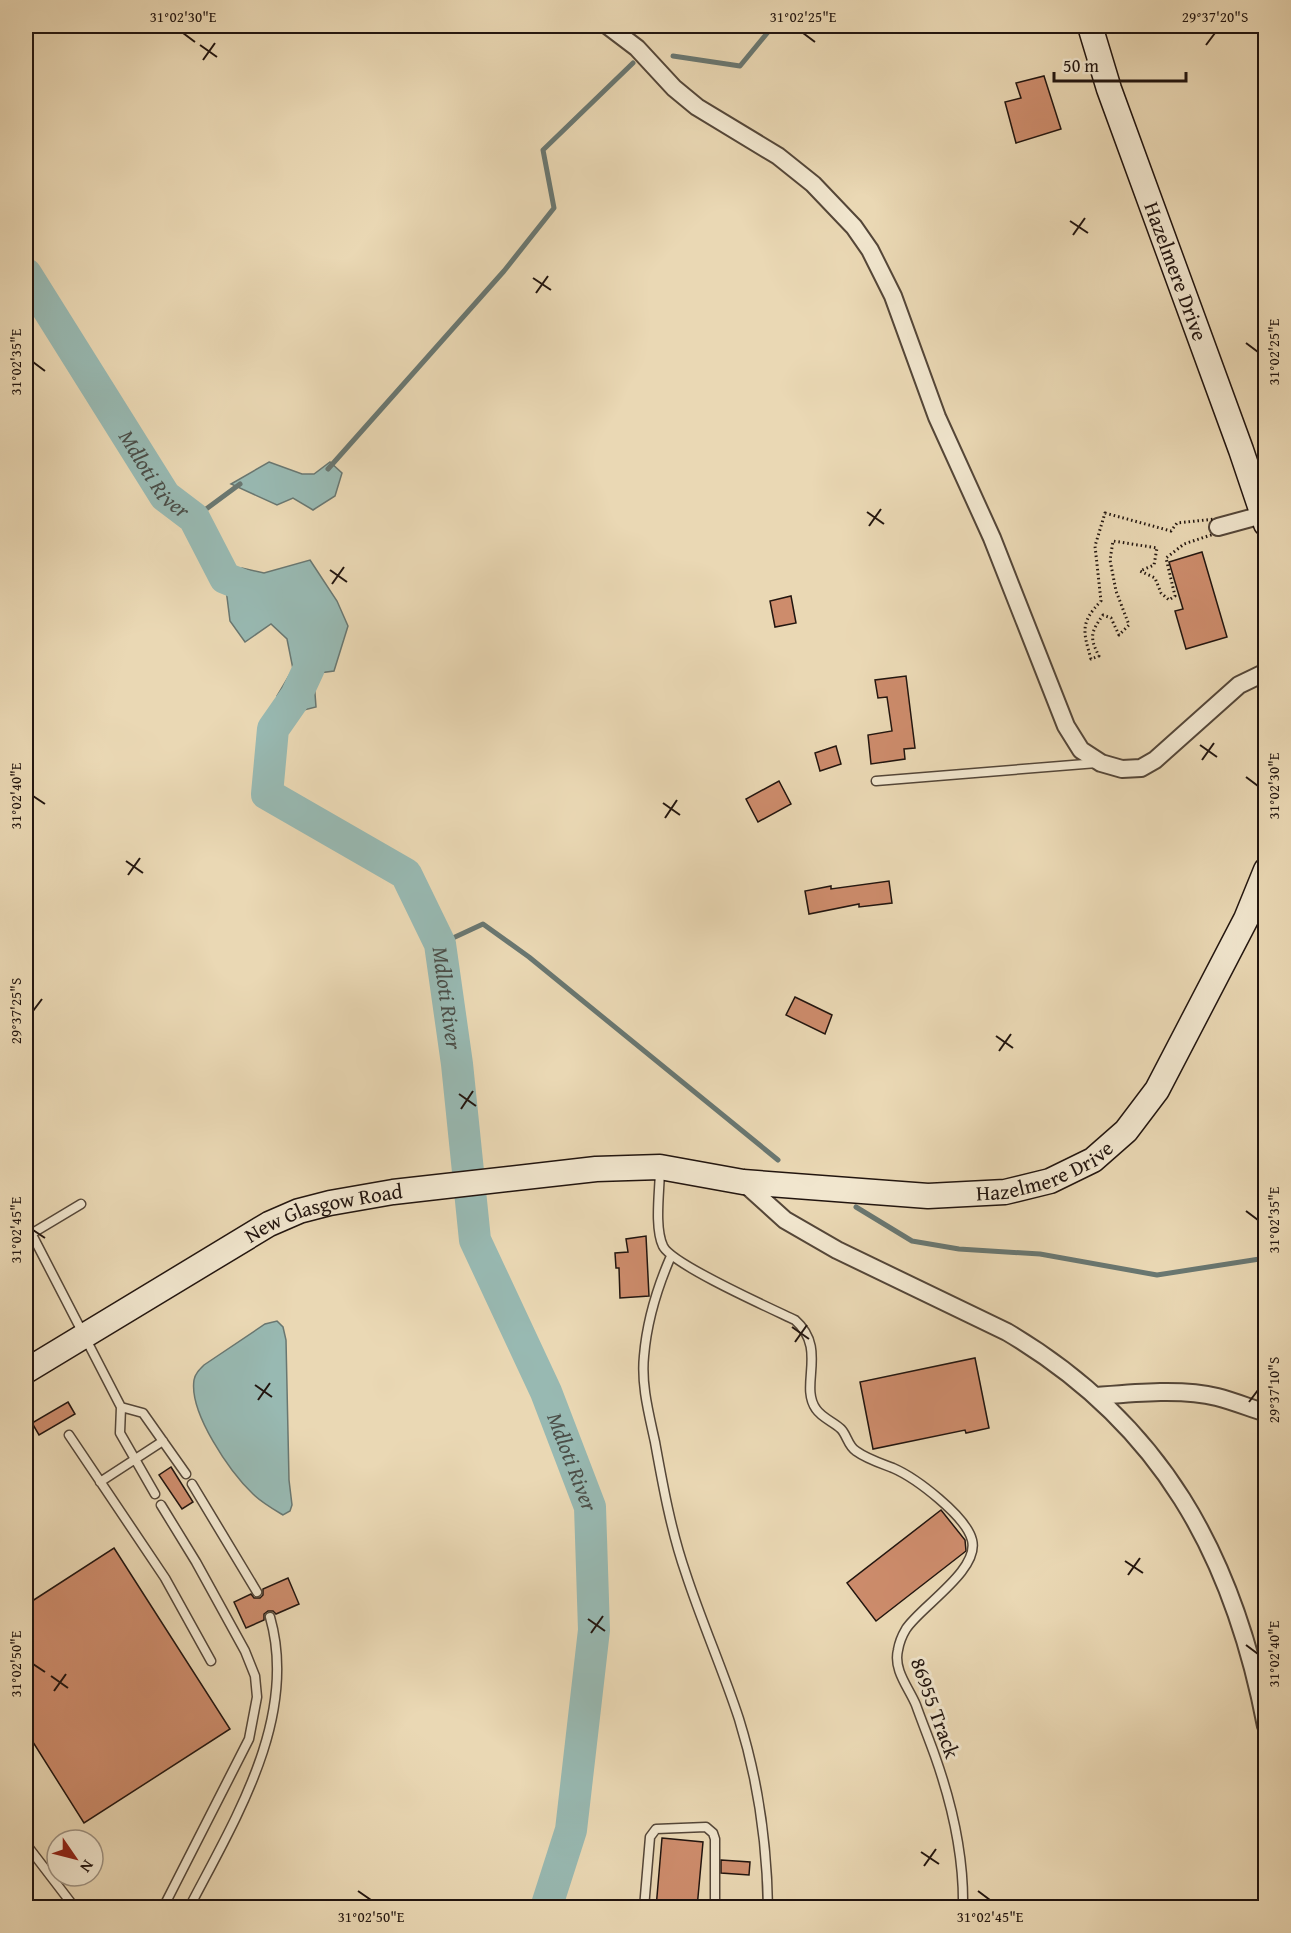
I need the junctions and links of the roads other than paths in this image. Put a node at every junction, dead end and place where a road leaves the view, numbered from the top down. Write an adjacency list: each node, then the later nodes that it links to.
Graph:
1 (608, 26): 6 (street)
2 (1090, 26): 3 (street, Hazelmere Drive)
3 (1264, 520): 4 (street, Hazelmere Drive)
4 (1218, 527)
5 (1266, 672): 6 (street)
6 (1101, 763): 7 (lane)
7 (876, 781)
8 (1266, 870): 10 (street, Hazelmere Drive)
9 (660, 1167): 10 (street, Hazelmere Drive); 14 (lane); 15 (street, New Glasgow Road)
10 (743, 1182): 17 (street)
11 (81, 1204): 13 (lane)
12 (26, 1223): 13 (lane)
13 (32, 1234): 15 (lane)
14 (671, 1256): 38 (lane); 39 (lane, 86955 Track)
15 (84, 1336): 16 (street, New Glasgow Road); 18 (lane)
16 (26, 1371)
17 (1097, 1396): 19 (street); 31 (street)
18 (121, 1407): 21 (lane); 22 (lane)
19 (1266, 1413)
20 (69, 1435): 24 (lane)
21 (163, 1441): 22 (lane); 23 (lane)
22 (135, 1459): 24 (lane); 26 (lane)
23 (186, 1474)
24 (100, 1482): 30 (lane)
25 (192, 1484): 28 (lane)
26 (155, 1494)
27 (161, 1504): 34 (lane)
28 (257, 1592)
29 (270, 1617): 35 (lane)
30 (211, 1661)
31 (1266, 1726)
32 (26, 1844): 33 (lane)
33 (75, 1908)
34 (163, 1908)
35 (189, 1908)
36 (644, 1908): 37 (lane)
37 (717, 1908)
38 (768, 1908)
39 (963, 1908)

